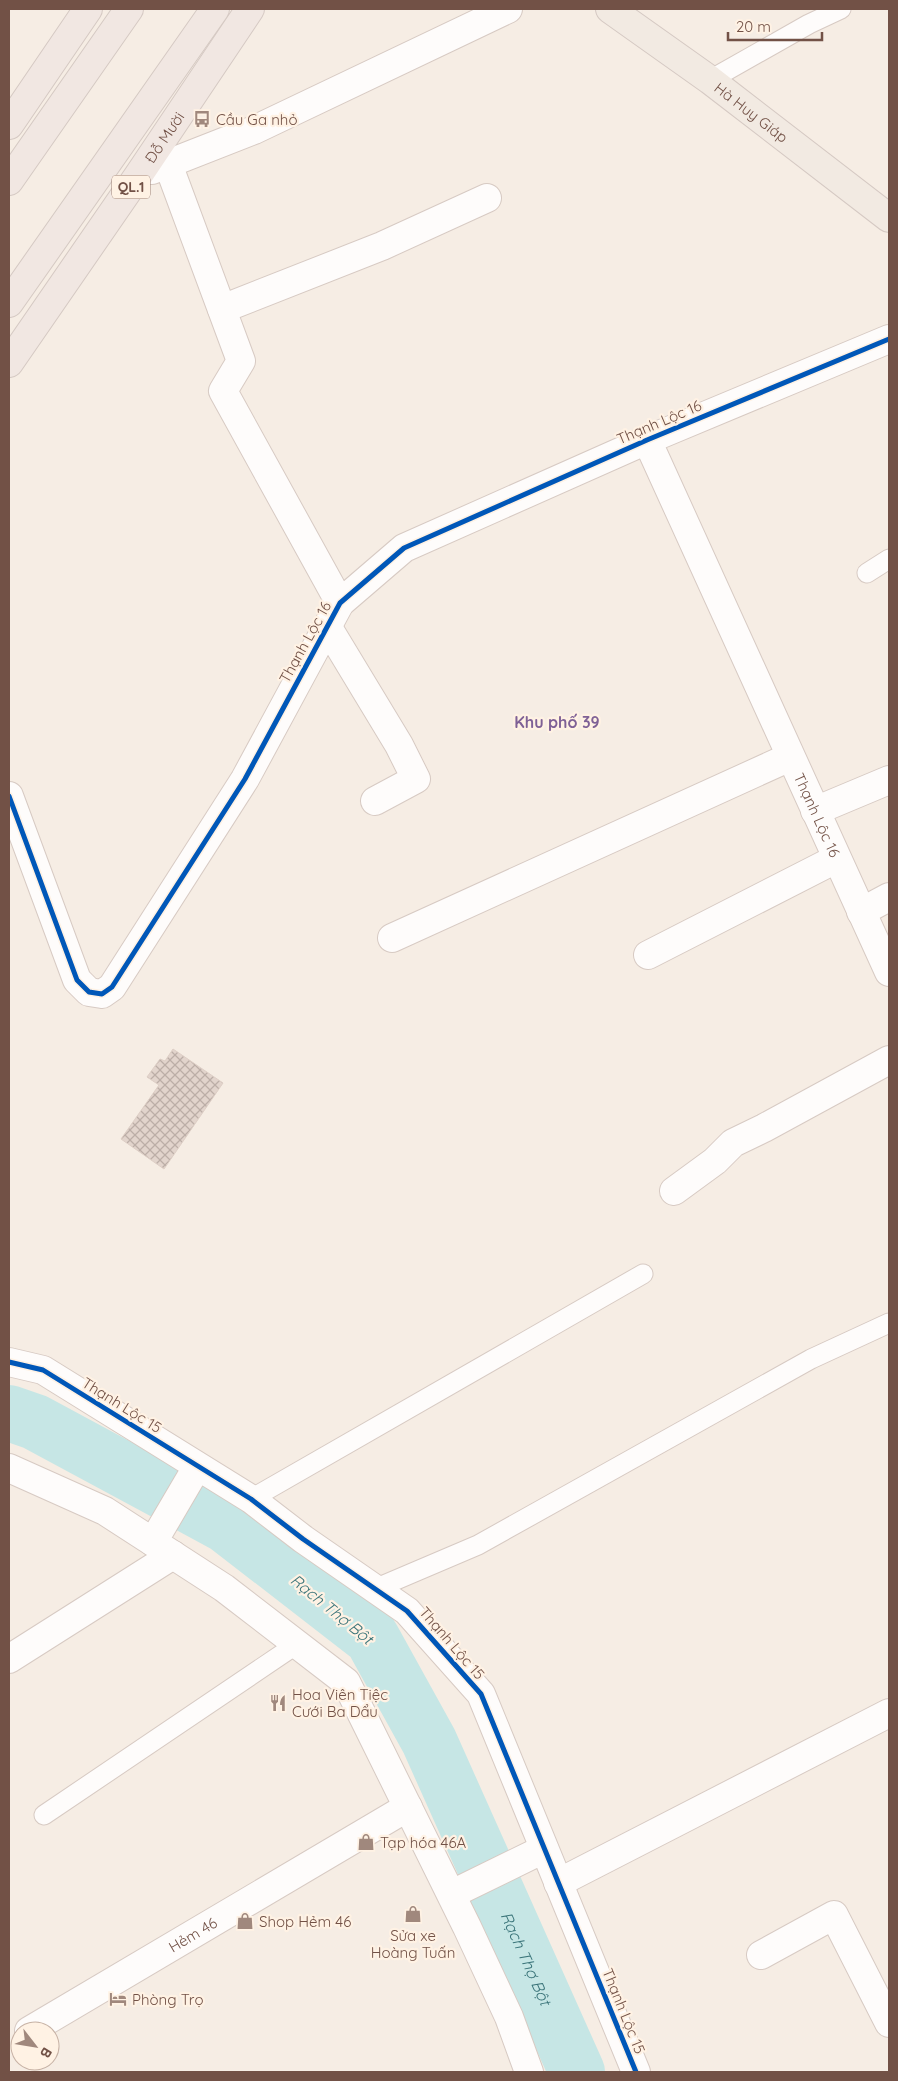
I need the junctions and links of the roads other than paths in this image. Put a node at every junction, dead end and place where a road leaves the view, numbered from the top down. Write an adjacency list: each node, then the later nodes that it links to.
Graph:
1 (88, 9): 11 (highway)
2 (129, 9): 14 (highway)
3 (215, 9): 17 (highway, Đỗ Mười / QL.1)
4 (230, 9): 9 (highway)
5 (250, 9): 9 (highway, Đỗ Mười / QL.1)
6 (508, 9): 12 (street)
7 (610, 9): 10 (main road, Hà Huy Giáp)
8 (841, 9): 10 (lane)
9 (217, 57): 13 (highway, Đỗ Mười / QL.1)
10 (710, 80): 16 (main road, Hà Huy Giáp)
11 (9, 125)
12 (168, 164): 13 (street); 18 (street)
13 (138, 176): 20 (highway, Đỗ Mười / QL.1)
14 (9, 181)
15 (487, 198): 18 (street)
16 (889, 218)
17 (9, 303)
18 (222, 309): 24 (street)
19 (889, 338): 21 (street, Thạnh Lộc 16)
20 (9, 363)
21 (647, 440): 24 (street, Thạnh Lộc 16); 25 (street, Thạnh Lộc 16)
22 (889, 559): 23 (lane)
23 (867, 573)
24 (334, 615): 27 (street, Thạnh Lộc 16); 28 (street)
25 (790, 757): 29 (street, Thạnh Lộc 16); 33 (street)
26 (889, 780): 29 (street)
27 (9, 796)
28 (375, 801)
29 (815, 811): 30 (street, Thạnh Lộc 16)
30 (836, 858): 32 (street, Thạnh Lộc 16); 34 (street)
31 (889, 897): 32 (street)
32 (861, 912): 35 (street, Thạnh Lộc 16)
33 (392, 938)
34 (648, 955)
35 (889, 972)
36 (889, 1060): 37 (street)
37 (674, 1191)
38 (643, 1274): 43 (lane)
39 (889, 1323): 45 (lane)
40 (9, 1362): 41 (street, Thạnh Lộc 15)
41 (197, 1467): 43 (street, Thạnh Lộc 15); 44 (street)
42 (9, 1468): 44 (street)
43 (251, 1499): 45 (street, Thạnh Lộc 15)
44 (163, 1548): 46 (street); 47 (street)
45 (377, 1588): 51 (street, Thạnh Lộc 15)
46 (297, 1644): 49 (street); 50 (lane)
47 (9, 1659)
48 (889, 1713): 52 (street)
49 (408, 1807): 53 (street); 55 (street, Hẻm 46)
50 (44, 1815)
51 (544, 1849): 52 (street, Thạnh Lộc 15); 53 (street)
52 (558, 1883): 58 (street, Thạnh Lộc 15)
53 (452, 1894): 57 (street)
54 (761, 1955): 56 (street)
55 (46, 2021)
56 (889, 2023)
57 (529, 2072)
58 (636, 2072)

